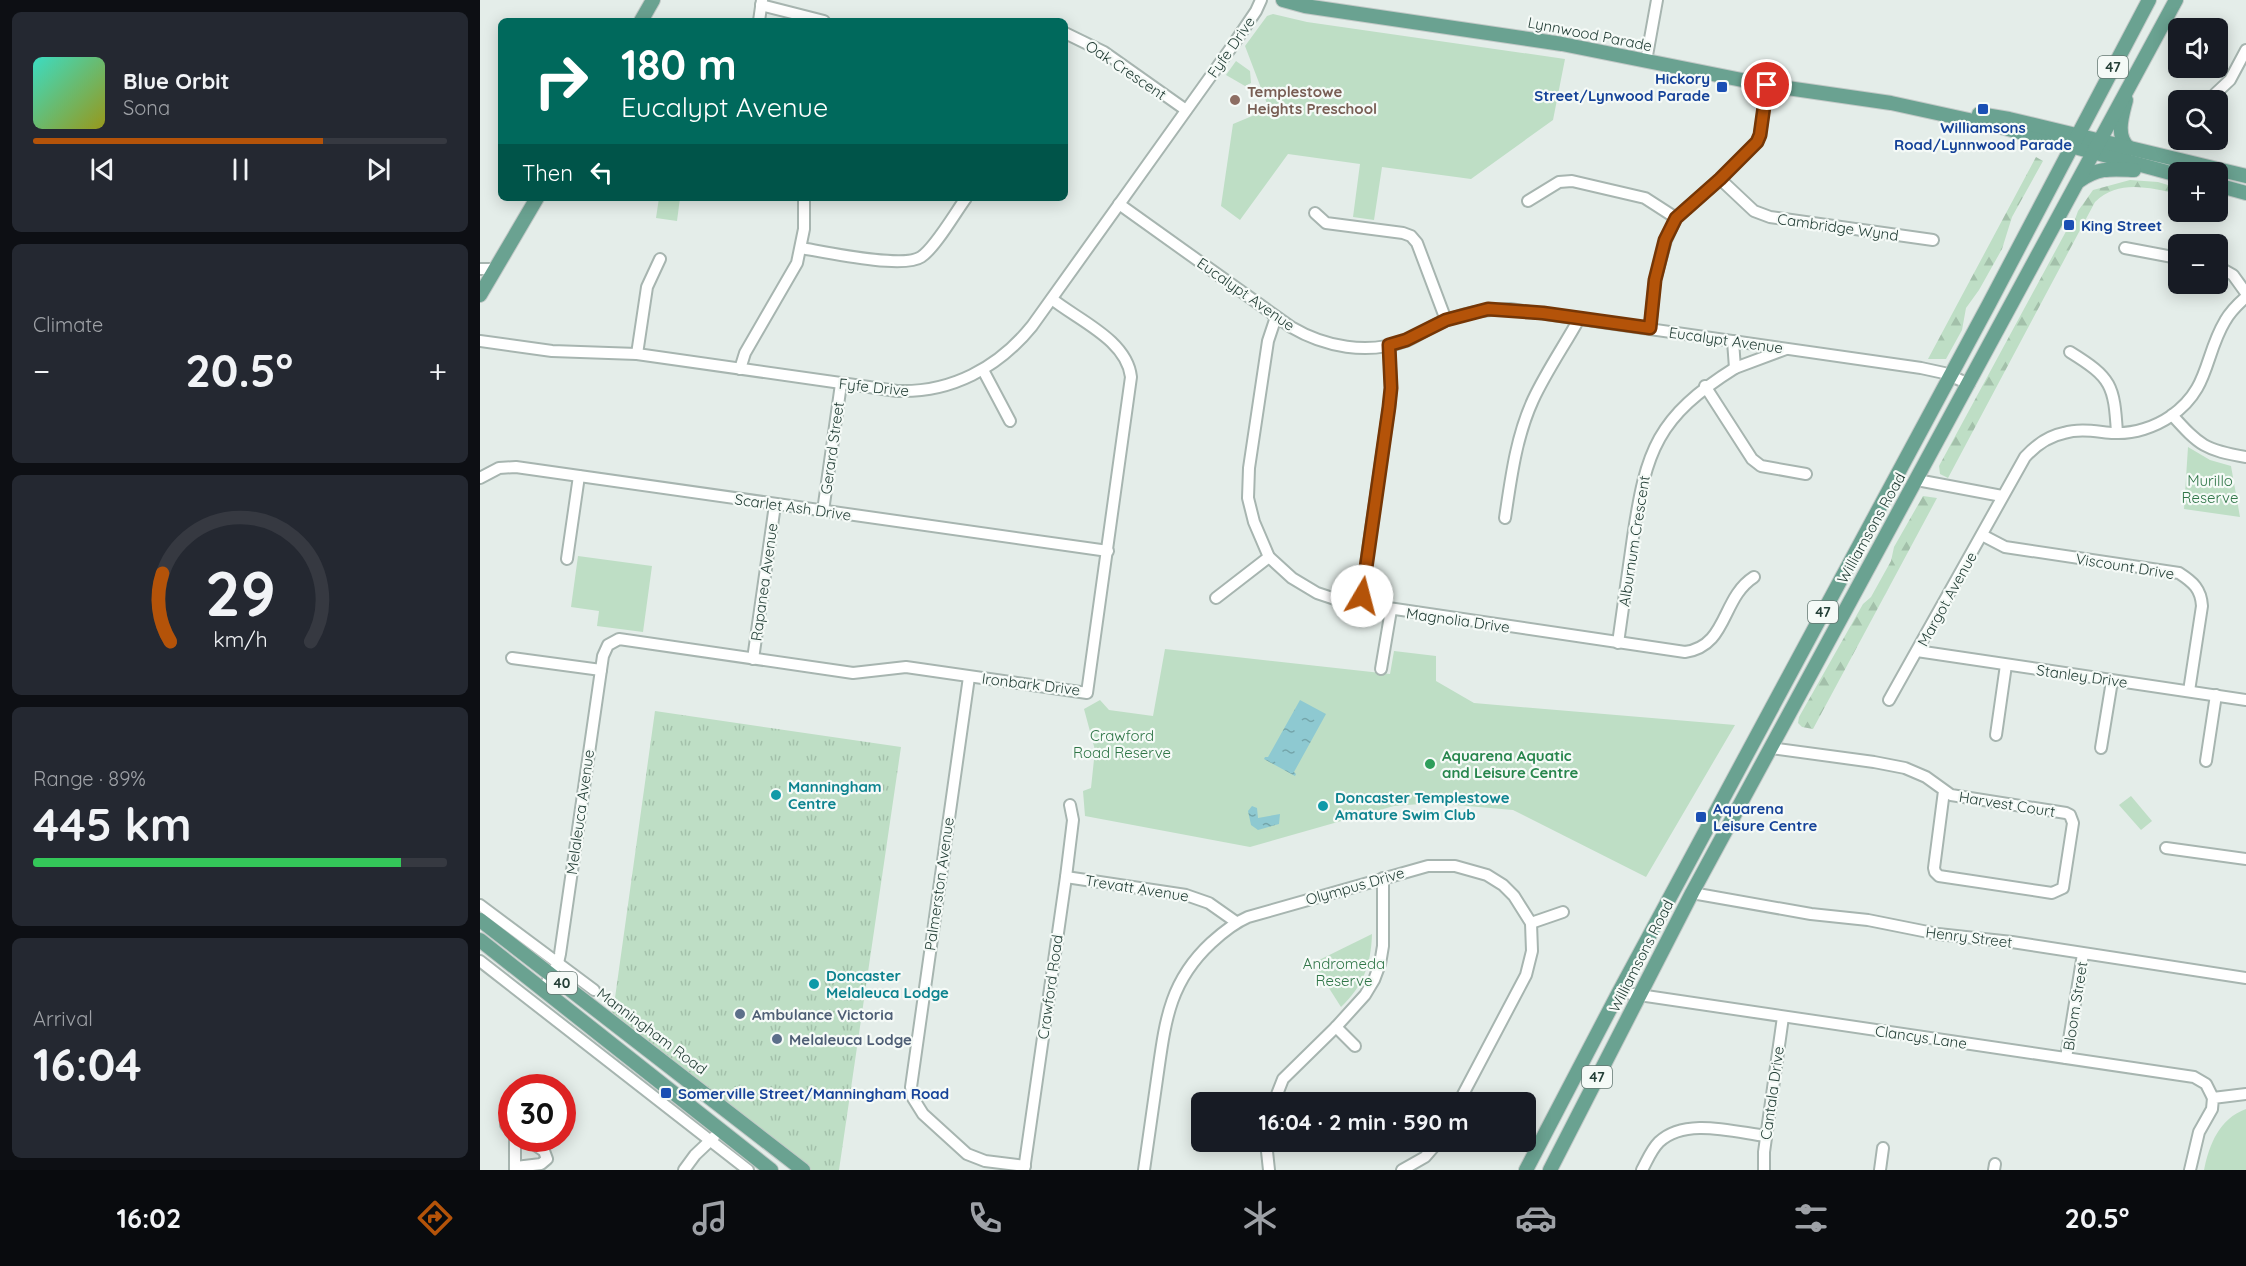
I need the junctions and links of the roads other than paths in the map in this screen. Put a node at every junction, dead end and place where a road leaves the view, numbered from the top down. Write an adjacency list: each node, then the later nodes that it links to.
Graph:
1 (653, 0): 8 (main road)
2 (1261, 0): 17 (street, Fyfe Drive)
3 (1283, 0): 13 (main road, Lynnwood Parade)
4 (1657, 0): 13 (street)
5 (2149, 0): 19 (main road, Williamsons Road / 47)
6 (2176, 0): 14 (main road, Williamsons Road / 47)
7 (761, 3): 9 (street); 10 (street)
8 (643, 18)
9 (759, 18)
10 (814, 18)
11 (1068, 34): 17 (street, Oak Crescent)
12 (2246, 50): 16 (street)
13 (1646, 62): 15 (main road, Lynnwood Parade)
14 (2130, 83): 18 (main road, Williamsons Road / 47); 20 (main road)
15 (1767, 85): 19 (main road, Lynnwood Parade); 25 (street)
16 (2220, 90)
17 (1186, 110): 33 (street, Fyfe Drive)
18 (2100, 141): 19 (main road); 20 (main road); 21 (main road, Williamsons Road / 47)
19 (2074, 142): 21 (main road); 60 (main road, Williamsons Road / 47)
20 (2129, 148): 24 (main road)
21 (2093, 154): 22 (main road); 26 (main road, Williamsons Road / 47)
22 (2168, 172)
23 (2168, 173): 26 (main road)
24 (2246, 176)
25 (1720, 179): 35 (street); 36 (street, Cambridge Wynd)
26 (2078, 181): 62 (main road, Williamsons Road / 47)
27 (2228, 188): 28 (main road)
28 (2246, 193)
29 (535, 201): 43 (main road)
30 (804, 201): 37 (street)
31 (964, 201): 37 (street)
32 (1528, 201): 35 (street)
33 (1119, 204): 46 (street, Fyfe Drive); 47 (street, Eucalypt Avenue)
34 (1315, 213): 49 (street)
35 (1676, 218): 50 (street)
36 (1933, 240)
37 (801, 248): 58 (street)
38 (2125, 248): 39 (street)
39 (2168, 256)
40 (660, 259): 56 (street)
41 (480, 269): 43 (street)
42 (2228, 272): 45 (street)
43 (487, 276): 44 (main road)
44 (480, 295)
45 (2246, 295): 64 (street, Margot Avenue)
46 (1052, 298): 59 (street, Fyfe Drive); 77 (street, Ironbark Drive)
47 (1276, 317): 53 (street, Eucalypt Avenue); 78 (street, Magnolia Drive)
48 (1579, 319): 49 (street, Eucalypt Avenue); 50 (street, Eucalypt Avenue); 75 (street)
49 (1446, 320): 53 (street, Eucalypt Avenue)
50 (1650, 328): 52 (street, Eucalypt Avenue)
51 (480, 341): 56 (street, Fyfe Drive)
52 (1733, 341): 54 (street, Eucalypt Avenue); 57 (street)
53 (1389, 345): 82 (street)
54 (1787, 348): 57 (street, Alburnum Crescent); 60 (street, Eucalypt Avenue)
55 (2070, 352): 66 (street)
56 (637, 354): 58 (street, Fyfe Drive)
57 (1735, 368): 63 (street, Alburnum Crescent)
58 (740, 369): 61 (street, Fyfe Drive)
59 (983, 370): 61 (street, Fyfe Drive); 65 (street)
60 (1950, 376): 62 (street, Eucalypt Avenue); 99 (main road, Williamsons Road / 47)
61 (842, 384): 74 (street, Gerard Street)
62 (1969, 384): 71 (main road, Williamsons Road / 47)
63 (1705, 386): 68 (street); 85 (street, Alburnum Crescent)
64 (2172, 415): 66 (street, Margot Avenue); 67 (street)
65 (1010, 421)
66 (2117, 434): 72 (street, Margot Avenue)
67 (2246, 456)
68 (1806, 474)
69 (579, 476): 70 (street, Scarlet Ash Drive); 73 (street, Scarlet Ash Drive); 79 (street)
70 (480, 478)
71 (1917, 480): 72 (street); 100 (main road, Williamsons Road / 47)
72 (2002, 496): 76 (street, Margot Avenue)
73 (775, 505): 74 (street, Scarlet Ash Drive); 88 (street, Rapanea Avenue)
74 (823, 511): 77 (street, Scarlet Ash Drive)
75 (1505, 518)
76 (1982, 535): 86 (street, Margot Avenue); 94 (street, Viscount Drive)
77 (1108, 551): 92 (street, Ironbark Drive)
78 (1269, 557): 81 (street); 82 (street, Magnolia Drive)
79 (567, 559)
80 (1754, 578): 85 (street, Magnolia Drive)
81 (1216, 598)
82 (1360, 605): 83 (street, Magnolia Drive)
83 (1391, 610): 85 (street, Magnolia Drive); 90 (street)
84 (619, 639): 88 (street, Ironbark Drive); 91 (street, Melaleuca Avenue)
85 (1618, 643)
86 (1917, 651): 89 (street, Stanley Drive); 96 (street, Margot Avenue)
87 (512, 658): 91 (street)
88 (753, 659): 92 (street, Ironbark Drive)
89 (2006, 665): 93 (street, Stanley Drive); 98 (street)
90 (1381, 669)
91 (601, 670): 118 (street, Melaleuca Avenue)
92 (969, 677): 142 (street, Palmerston Avenue)
93 (2112, 681): 94 (street, Stanley Drive); 101 (street)
94 (2189, 692): 95 (street, Stanley Drive)
95 (2216, 695): 97 (street, Stanley Drive); 102 (street)
96 (1889, 700)
97 (2246, 700)
98 (1996, 735)
99 (1753, 742): 100 (main road); 122 (main road, Williamsons Road / 47)
100 (1771, 748): 103 (street, Harvest Court); 109 (main road, Williamsons Road / 47)
101 (2101, 748)
102 (2206, 761)
103 (1944, 791): 103 (street, Harvest Court)
104 (1070, 805): 107 (street, Crawford Road)
105 (2166, 848): 106 (street)
106 (2246, 859)
107 (1066, 877): 113 (street, Trevatt Avenue); 142 (street, Crawford Road)
108 (1383, 878): 113 (street, Olympus Drive); 114 (street, Olympus Drive); 125 (street)
109 (1692, 893): 116 (street, Henry Street); 123 (main road, Williamsons Road / 47)
110 (480, 905): 118 (street, Manningham Road)
111 (1563, 912): 114 (street)
112 (480, 920): 118 (main road, Manningham Road / 40)
113 (1236, 922): 147 (street, Olympus Drive)
114 (1531, 923): 129 (street)
115 (480, 940): 120 (main road, 40)
116 (2083, 954): 119 (street, Henry Street); 127 (street, Bloom Street)
117 (480, 961): 135 (street)
118 (555, 969): 120 (street, Melaleuca Avenue); 121 (street, Manningham Road); 132 (main road, Manningham Road / 40)
119 (2246, 978)
120 (543, 989): 133 (main road, 40)
121 (594, 990)
122 (1619, 992): 123 (street, Clancys Lane); 150 (main road, Williamsons Road / 47)
123 (1639, 995): 124 (street, Clancys Lane); 151 (main road, Williamsons Road / 47)
124 (1783, 1017): 127 (street, Clancys Lane); 134 (street, Cantala Drive)
125 (1336, 1027): 126 (street); 128 (street)
126 (1355, 1046)
127 (2066, 1058): 131 (street, Clancys Lane)
128 (1278, 1092)
129 (1464, 1092)
130 (2246, 1094): 131 (street)
131 (2213, 1098): 155 (street)
132 (728, 1111): 133 (main road); 146 (main road, Manningham Road / 40)
133 (716, 1126): 135 (street); 145 (main road, 40)
134 (1766, 1137): 152 (street); 153 (street, Cantala Drive)
135 (707, 1138): 143 (street); 144 (street)
136 (1883, 1148): 154 (street)
137 (515, 1152): 141 (street)
138 (544, 1152): 141 (street)
139 (1267, 1152): 148 (street)
140 (1429, 1152): 149 (street)
141 (516, 1168)
142 (1024, 1168)
143 (684, 1170)
144 (748, 1170)
145 (771, 1170)
146 (803, 1170)
147 (1144, 1170)
148 (1269, 1170)
149 (1402, 1170)
150 (1526, 1170)
151 (1550, 1170)
152 (1642, 1170)
153 (1764, 1170)
154 (1880, 1170)
155 (2190, 1170)

